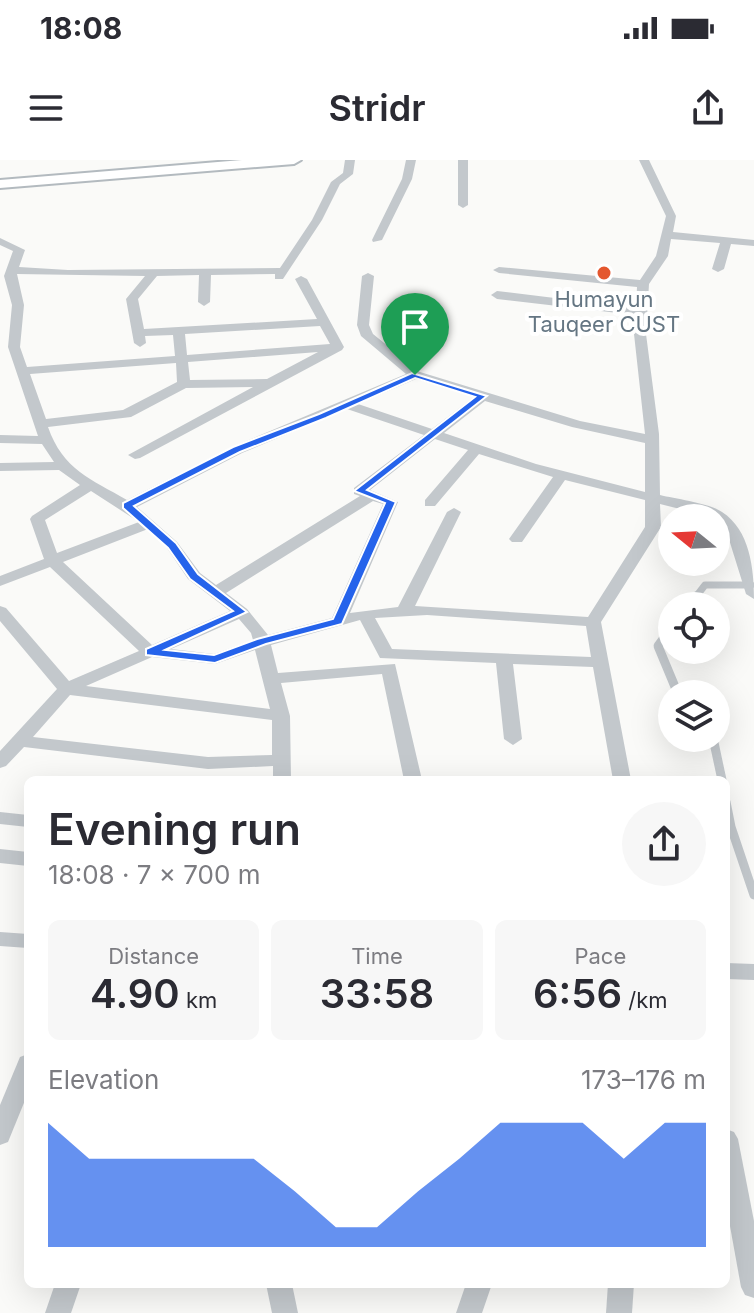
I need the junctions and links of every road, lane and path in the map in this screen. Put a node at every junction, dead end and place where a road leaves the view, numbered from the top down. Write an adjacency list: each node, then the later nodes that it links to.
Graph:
1 (294, 160): 6 (street)
2 (350, 160): 17 (street)
3 (411, 160): 9 (street)
4 (463, 160): 7 (street)
5 (644, 160): 8 (street)
6 (0, 184)
7 (463, 205)
8 (667, 235): 11 (street); 20 (street)
9 (377, 240)
10 (0, 241): 14 (street)
11 (726, 241): 12 (street); 13 (street)
12 (754, 243)
13 (718, 269)
14 (12, 270): 16 (street); 24 (street)
15 (499, 270): 20 (street)
16 (155, 271): 17 (street); 28 (street)
17 (205, 271): 22 (street)
18 (368, 276): 33 (street)
19 (301, 279): 26 (street)
20 (643, 284): 23 (street)
21 (497, 295): 23 (street)
22 (204, 302)
23 (641, 312): 42 (street)
24 (18, 314): 25 (street); 32 (street)
25 (0, 315)
26 (324, 322): 27 (street); 29 (street)
27 (179, 332): 28 (street); 30 (street)
28 (139, 333): 31 (street)
29 (338, 347): 30 (street); 34 (street)
30 (184, 359): 31 (street); 35 (street)
31 (142, 362): 32 (street)
32 (23, 371): 38 (street)
33 (415, 375): 36 (street); 37 (street)
34 (271, 383): 35 (street); 44 (street)
35 (184, 384): 38 (street)
36 (483, 396): 39 (street); 42 (street)
37 (349, 405): 39 (street); 52 (street)
38 (40, 424): 41 (street)
39 (434, 434): 43 (street); 49 (street)
40 (0, 439): 41 (street)
41 (46, 440): 45 (street)
42 (652, 440): 50 (street)
43 (477, 448): 47 (street); 51 (street)
44 (135, 455)
45 (64, 466): 46 (street); 48 (street)
46 (0, 467)
47 (561, 475): 50 (street); 55 (street)
48 (91, 484): 52 (street); 56 (street)
49 (372, 495): 59 (street); 65 (street)
50 (653, 500): 58 (street); 66 (street)
51 (430, 503)
52 (127, 506): 54 (street)
53 (454, 512): 62 (street)
54 (150, 523): 56 (street); 59 (street)
55 (517, 539)
56 (52, 560): 57 (street); 68 (street)
57 (0, 581)
58 (753, 589): 60 (lane)
59 (216, 592): 63 (street)
60 (700, 592)
61 (0, 611): 72 (street)
62 (404, 611): 64 (street); 66 (street)
63 (241, 612): 67 (street); 68 (street)
64 (365, 614): 65 (street); 69 (street)
65 (338, 622): 67 (street)
66 (593, 622): 70 (street)
67 (262, 642): 68 (street); 71 (street)
68 (150, 652): 72 (street)
69 (504, 658): 70 (street); 74 (street)
70 (601, 662): 81 (street)
71 (271, 679): 73 (street); 80 (street)
72 (66, 689): 73 (street); 75 (street)
73 (281, 716): 77 (street)
74 (513, 739)
75 (20, 741): 77 (street); 78 (street)
76 (716, 752): 82 (lane)
77 (282, 760): 79 (street)
78 (0, 762)
79 (282, 776)
80 (412, 776)
81 (621, 776)
82 (721, 776)
83 (0, 818): 84 (street)
84 (24, 821)
85 (730, 822): 88 (lane)
86 (0, 856): 87 (street)
87 (24, 859)
88 (754, 895)
89 (0, 939): 90 (street)
90 (24, 941)
91 (730, 971): 92 (street)
92 (754, 972)
93 (24, 1073): 94 (street)
94 (0, 1135)
95 (730, 1160): 96 (street)
96 (754, 1287)
97 (67, 1288): 101 (street)
98 (280, 1288): 102 (street)
99 (478, 1288): 103 (street)
100 (621, 1288): 104 (street)
101 (58, 1313)
102 (285, 1313)
103 (469, 1313)
104 (619, 1313)

